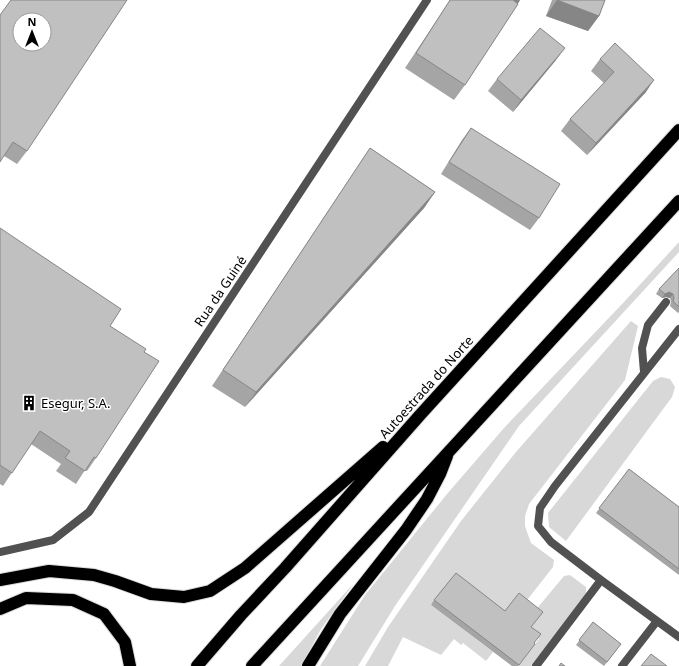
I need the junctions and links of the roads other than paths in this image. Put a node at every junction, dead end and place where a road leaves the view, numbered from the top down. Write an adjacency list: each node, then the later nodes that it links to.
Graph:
1 (427, 0): 9 (street, Rua da Guiné)
2 (679, 130): 7 (highway, Autoestrada do Norte)
3 (679, 200): 8 (highway)
4 (666, 302): 6 (street)
5 (679, 329): 6 (street)
6 (644, 372): 11 (street)
7 (420, 415): 10 (highway); 16 (highway, Autoestrada do Norte)
8 (450, 449): 17 (highway); 18 (highway)
9 (0, 552)
10 (0, 580)
11 (601, 580): 13 (street); 19 (street)
12 (0, 609): 15 (highway)
13 (657, 621): 14 (street); 20 (street)
14 (679, 637)
15 (130, 666)
16 (197, 666)
17 (252, 666)
18 (308, 666)
19 (536, 666)
20 (622, 666)

